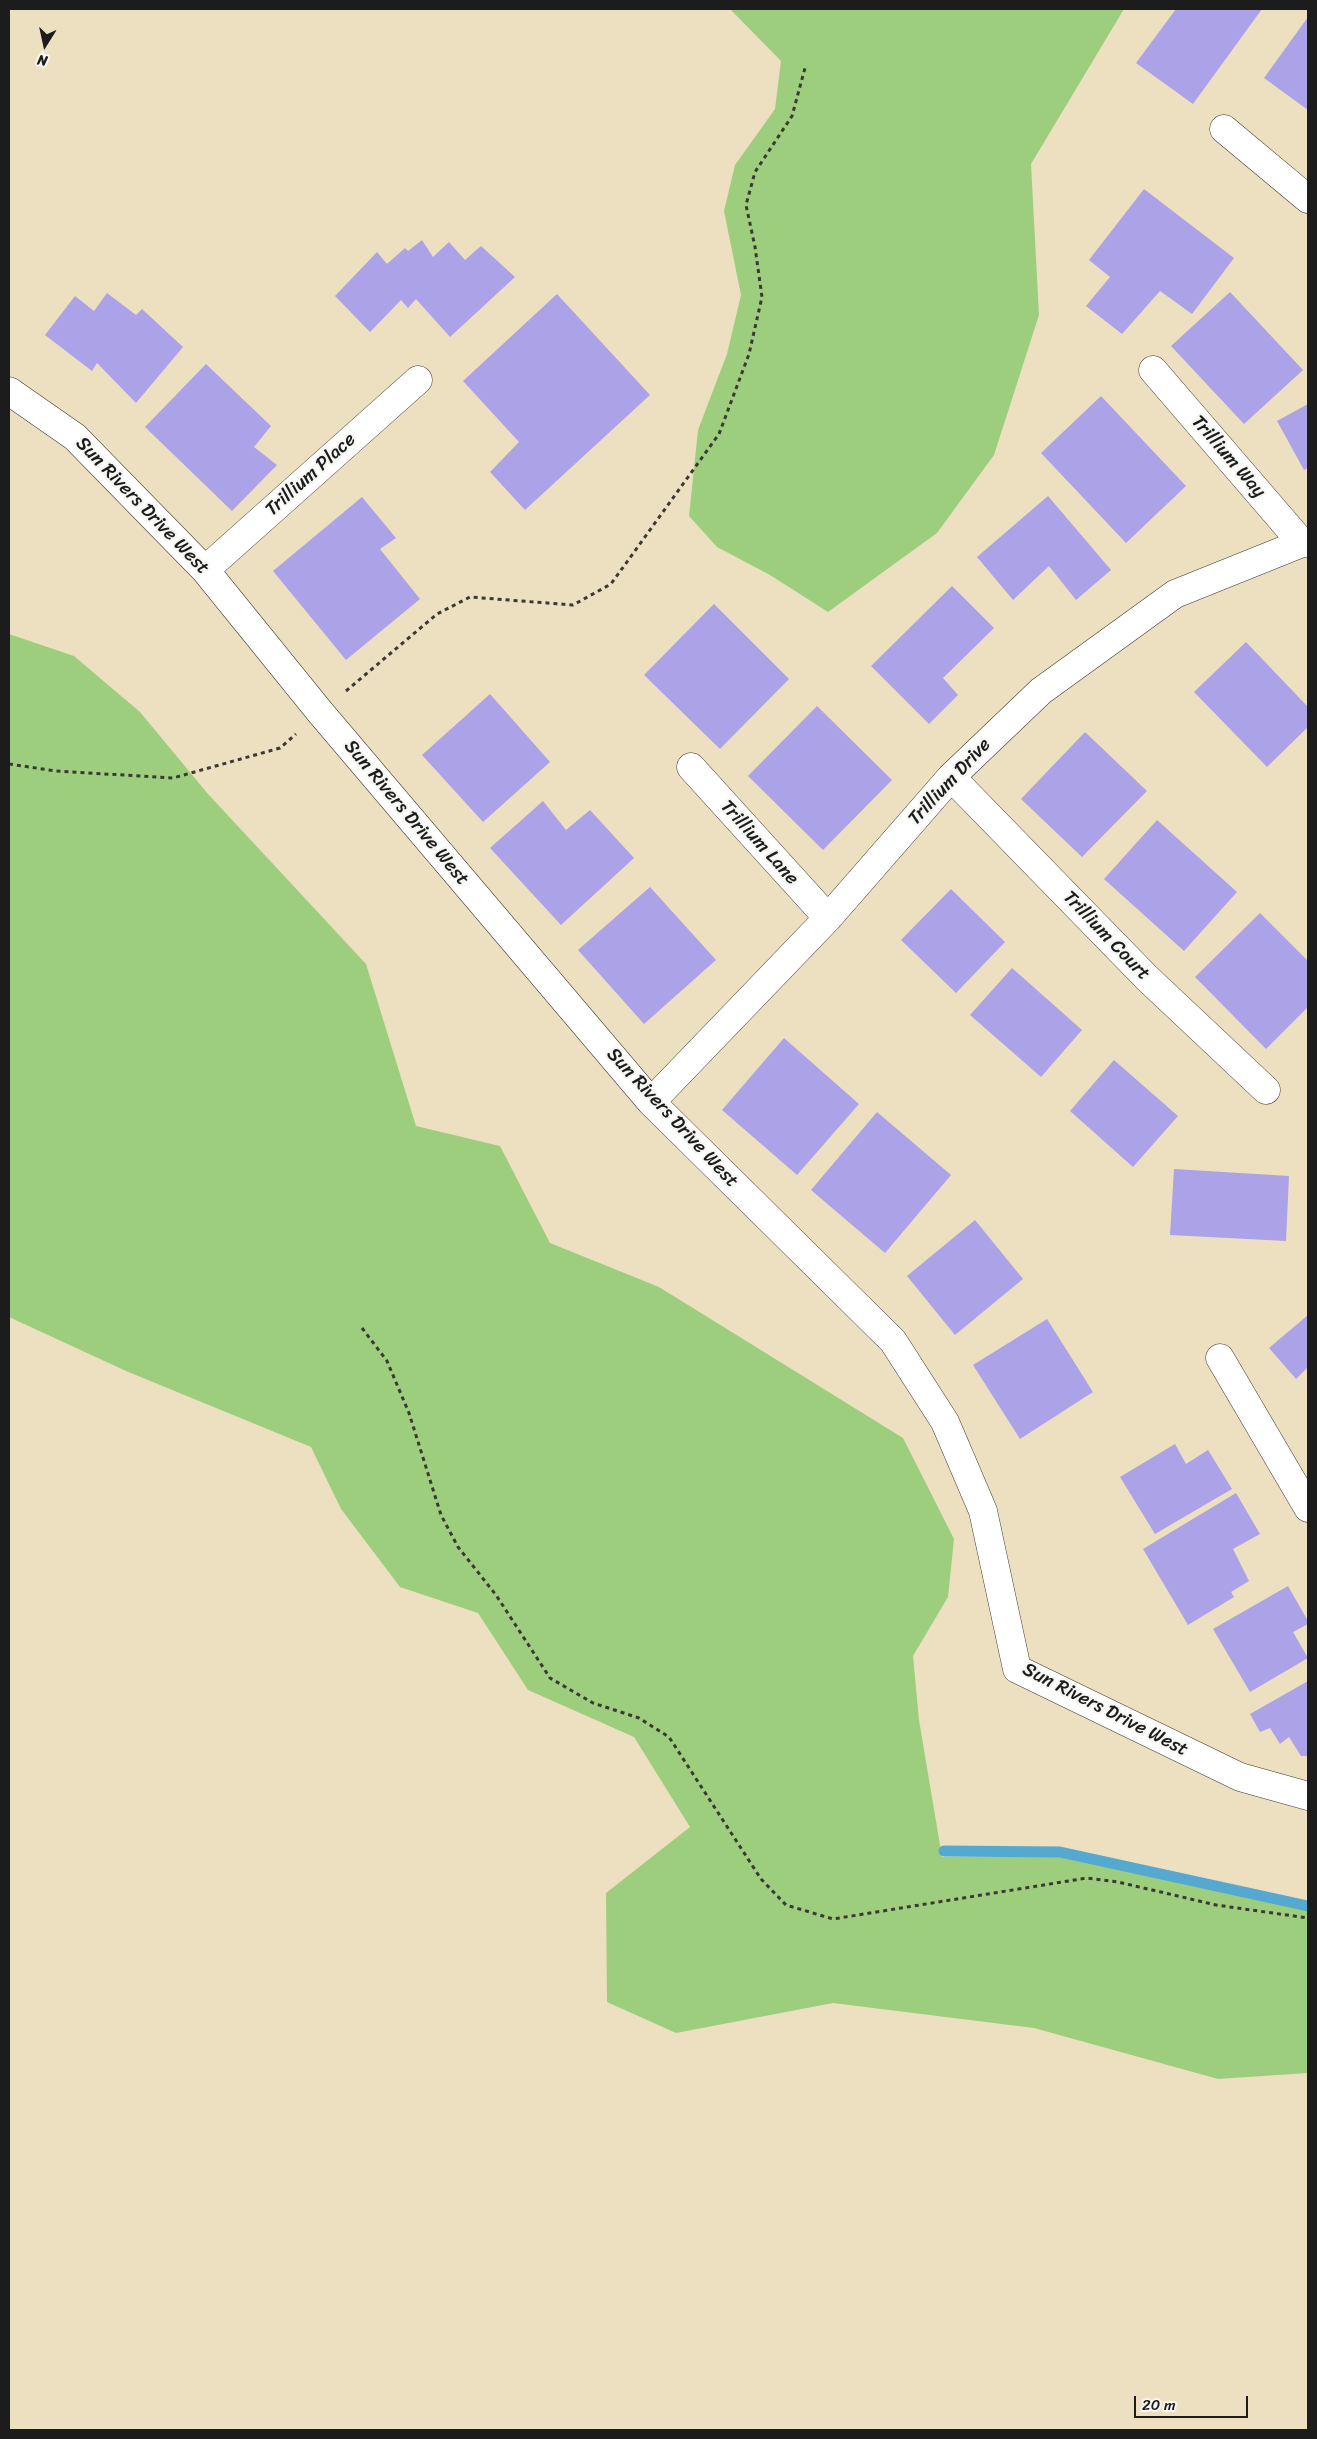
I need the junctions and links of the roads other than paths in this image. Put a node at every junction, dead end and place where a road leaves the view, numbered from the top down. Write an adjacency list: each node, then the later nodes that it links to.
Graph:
1 (1224, 129): 2 (street)
2 (1308, 199)
3 (1153, 370): 6 (street, Trillium Way)
4 (418, 380): 7 (street, Trillium Place)
5 (9, 391): 7 (street, Sun Rivers Drive West)
6 (1305, 543): 9 (street, Trillium Drive)
7 (205, 570): 12 (street, Sun Rivers Drive West)
8 (691, 767): 10 (street, Trillium Lane)
9 (951, 777): 10 (street, Trillium Drive); 11 (street, Trillium Court)
10 (828, 918): 12 (street, Trillium Drive)
11 (1266, 1090)
12 (651, 1102): 15 (street, Sun Rivers Drive West)
13 (1220, 1358): 14 (street)
14 (1308, 1508)
15 (1308, 1796)

